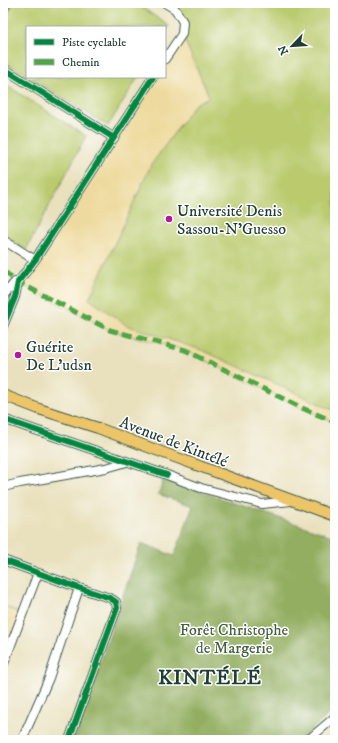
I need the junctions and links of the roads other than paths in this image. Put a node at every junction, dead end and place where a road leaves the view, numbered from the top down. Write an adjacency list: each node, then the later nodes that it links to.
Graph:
1 (7, 3): 3 (street)
2 (165, 3): 4 (street)
3 (3, 10)
4 (166, 58)
5 (3, 68): 7 (street)
6 (152, 78): 7 (street)
7 (114, 138): 9 (street)
8 (3, 240): 9 (street)
9 (35, 260): 10 (street)
10 (18, 282): 11 (street); 12 (street)
11 (3, 297)
12 (3, 326)
13 (3, 395): 17 (main road, Avenue de Kintélé)
14 (3, 419): 15 (street)
15 (127, 462): 16 (street); 17 (street)
16 (3, 488)
17 (291, 500): 18 (main road, Avenue de Kintélé)
18 (335, 516)
19 (3, 560): 20 (street)
20 (38, 573): 21 (street); 22 (street)
21 (79, 588): 24 (street); 25 (street)
22 (3, 666)
23 (335, 717): 26 (street)
24 (22, 740)
25 (69, 740)
26 (308, 740)

